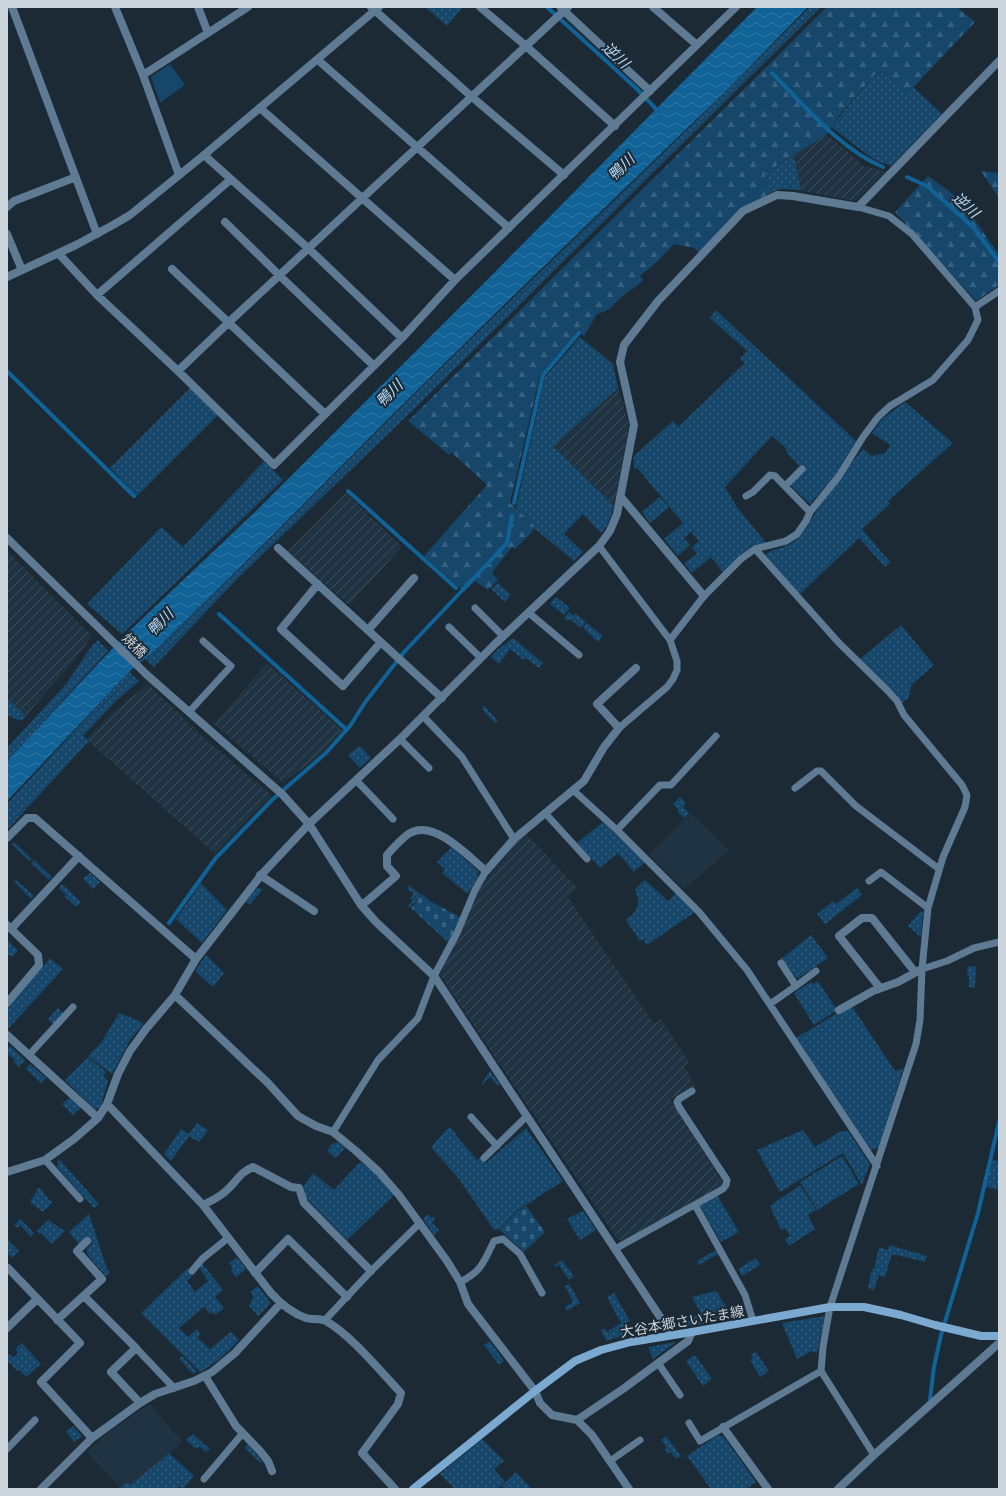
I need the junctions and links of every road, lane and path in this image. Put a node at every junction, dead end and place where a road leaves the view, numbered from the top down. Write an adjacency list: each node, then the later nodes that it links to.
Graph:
1 (12, 7): 24 (street)
2 (115, 7): 15 (street)
3 (198, 7): 10 (street)
4 (248, 7): 10 (street)
5 (480, 7): 12 (street)
6 (653, 7): 11 (street)
7 (736, 7): 11 (street)
8 (374, 8): 13 (street); 17 (street)
9 (563, 10): 12 (street); 16 (street)
10 (208, 33): 15 (street)
11 (697, 45): 16 (street)
12 (526, 46): 17 (street); 19 (street)
13 (318, 60): 18 (street); 20 (street)
14 (999, 61): 28 (street)
15 (143, 75): 22 (street)
16 (649, 93): 19 (street)
17 (472, 97): 20 (street); 23 (street)
18 (260, 108): 21 (street); 26 (street)
19 (615, 126): 23 (street)
20 (416, 148): 26 (street); 30 (street)
21 (204, 156): 22 (street); 25 (street)
22 (179, 175): 32 (street)
23 (564, 175): 30 (street)
24 (76, 177): 27 (street); 32 (street)
25 (230, 180): 33 (street); 41 (street)
26 (362, 199): 33 (street); 39 (street)
27 (7, 206)
28 (858, 207): 42 (lane); 51 (street)
29 (226, 222): 37 (street)
30 (509, 228): 39 (street)
31 (7, 234): 36 (street)
32 (97, 234): 34 (street)
33 (308, 248): 37 (street); 44 (street)
34 (59, 254): 36 (street); 41 (street)
35 (172, 269): 43 (street)
36 (22, 270): 38 (street)
37 (279, 275): 43 (street); 45 (street)
38 (7, 277)
39 (455, 280): 44 (street)
40 (999, 290): 42 (lane)
41 (97, 294): 46 (street)
42 (975, 307): 52 (lane)
43 (228, 323): 46 (street); 47 (street)
44 (402, 338): 45 (street)
45 (374, 366): 47 (street)
46 (178, 371): 47 (street)
47 (325, 414)
48 (802, 469): 49 (lane)
49 (785, 486): 50 (lane); 52 (lane)
50 (746, 496)
51 (621, 497): 54 (street); 59 (street)
52 (810, 512): 56 (lane)
53 (7, 538): 72 (street, 焼橋)
54 (599, 546): 61 (street); 65 (lane)
55 (278, 548): 58 (street)
56 (755, 549): 59 (lane); 89 (lane)
57 (414, 578): 63 (street)
58 (318, 584): 63 (street); 67 (street)
59 (704, 596): 65 (lane)
60 (475, 608): 64 (lane)
61 (529, 613): 64 (street); 68 (lane)
62 (449, 627): 69 (lane)
63 (368, 630): 67 (street)
64 (503, 636): 69 (street)
65 (670, 640): 74 (lane)
66 (203, 641): 72 (lane)
67 (380, 642): 71 (street)
68 (578, 655)
69 (481, 658): 71 (street)
70 (636, 668): 74 (street)
71 (442, 698): 73 (street)
72 (189, 712): 83 (street, 焼橋)
73 (423, 716): 76 (street); 86 (lane)
74 (619, 728): 80 (street)
75 (716, 736): 84 (lane)
76 (400, 739): 77 (lane); 78 (street)
77 (429, 768)
78 (356, 780): 82 (lane); 83 (street)
79 (795, 788): 89 (lane)
80 (574, 790): 81 (street); 84 (lane)
81 (545, 813): 86 (street); 88 (lane)
82 (393, 819)
83 (309, 824): 91 (street); 93 (street, 焼橋)
84 (617, 830): 107 (lane)
85 (7, 838): 87 (street)
86 (514, 839): 90 (street)
87 (78, 856): 96 (street); 98 (street)
88 (587, 859)
89 (939, 869): 94 (lane)
90 (486, 871): 93 (street); 102 (lane)
91 (260, 875): 95 (street); 98 (street)
92 (869, 881): 94 (lane)
93 (361, 905): 102 (street, 焼橋)
94 (928, 908): 101 (lane)
95 (314, 911)
96 (9, 927): 106 (street)
97 (999, 942): 101 (lane)
98 (196, 959): 105 (street)
99 (781, 963): 103 (lane)
100 (816, 971): 103 (lane)
101 (919, 971): 104 (street); 104 (street); 121 (lane)
102 (434, 976): 114 (street, 焼橋); 117 (lane)
103 (796, 986): 107 (lane)
104 (880, 988): 109 (street)
105 (175, 995): 113 (street); 117 (street)
106 (7, 1002)
107 (770, 1004): 121 (lane)
108 (73, 1007): 111 (lane)
109 (839, 1010)
110 (7, 1035): 111 (street)
111 (29, 1055): 116 (street)
112 (692, 1092): 125 (lane)
113 (107, 1104): 116 (street); 124 (street)
114 (527, 1116): 118 (lane); 129 (street, 焼橋)
115 (471, 1117): 118 (lane)
116 (98, 1118): 120 (street)
117 (333, 1132): 126 (street)
118 (497, 1146): 119 (lane)
119 (484, 1158)
120 (45, 1160): 122 (street); 123 (lane)
121 (877, 1166): 140 (lane)
122 (7, 1172)
123 (80, 1200)
124 (203, 1205): 127 (street); 132 (street)
125 (695, 1205): 129 (lane); 143 (lane)
126 (420, 1223): 132 (lane); 134 (street)
127 (228, 1238): 131 (lane); 133 (street)
128 (88, 1241): 136 (street)
129 (615, 1249): 146 (street, 焼橋)
130 (7, 1269): 138 (street)
131 (192, 1271)
132 (371, 1271): 137 (lane)
133 (255, 1272): 137 (street); 139 (street)
134 (460, 1282): 135 (lane); 153 (street)
135 (542, 1293)
136 (84, 1296): 141 (street); 148 (street)
137 (347, 1297): 142 (lane)
138 (37, 1299): 141 (street); 144 (street)
139 (281, 1303): 142 (street); 151 (street)
140 (830, 1307): 143 (main road, 大谷本郷さいたま線); 147 (main road, 大谷本郷さいたま線); 150 (lane)
141 (57, 1320): 161 (street)
142 (325, 1320): 169 (street)
143 (752, 1321): 145 (main road, 大谷本郷さいたま線)
144 (7, 1328)
145 (692, 1332): 146 (main road, 大谷本郷さいたま線); 149 (street)
146 (672, 1335): 153 (main road, 大谷本郷さいたま線)
147 (998, 1340): 164 (street)
148 (136, 1348): 152 (lane); 155 (street)
149 (658, 1363): 154 (lane); 157 (street)
150 (822, 1370): 159 (lane); 164 (lane)
151 (205, 1376): 152 (street); 160 (street)
152 (174, 1388): 155 (street)
153 (535, 1391): 157 (street); 170 (main road, 大谷本郷さいたま線)
154 (680, 1395)
155 (140, 1403): 161 (street)
156 (35, 1420): 163 (lane)
157 (577, 1420): 165 (street)
158 (689, 1423): 159 (lane)
159 (723, 1427): 172 (street)
160 (243, 1434): 166 (street); 167 (lane)
161 (92, 1438): 168 (street)
162 (640, 1440): 165 (lane)
163 (7, 1449)
164 (874, 1455): 173 (street)
165 (610, 1461): 171 (street)
166 (272, 1471)
167 (204, 1479)
168 (41, 1489)
169 (395, 1489)
170 (413, 1489)
171 (629, 1489)
172 (768, 1489)
173 (838, 1489)

